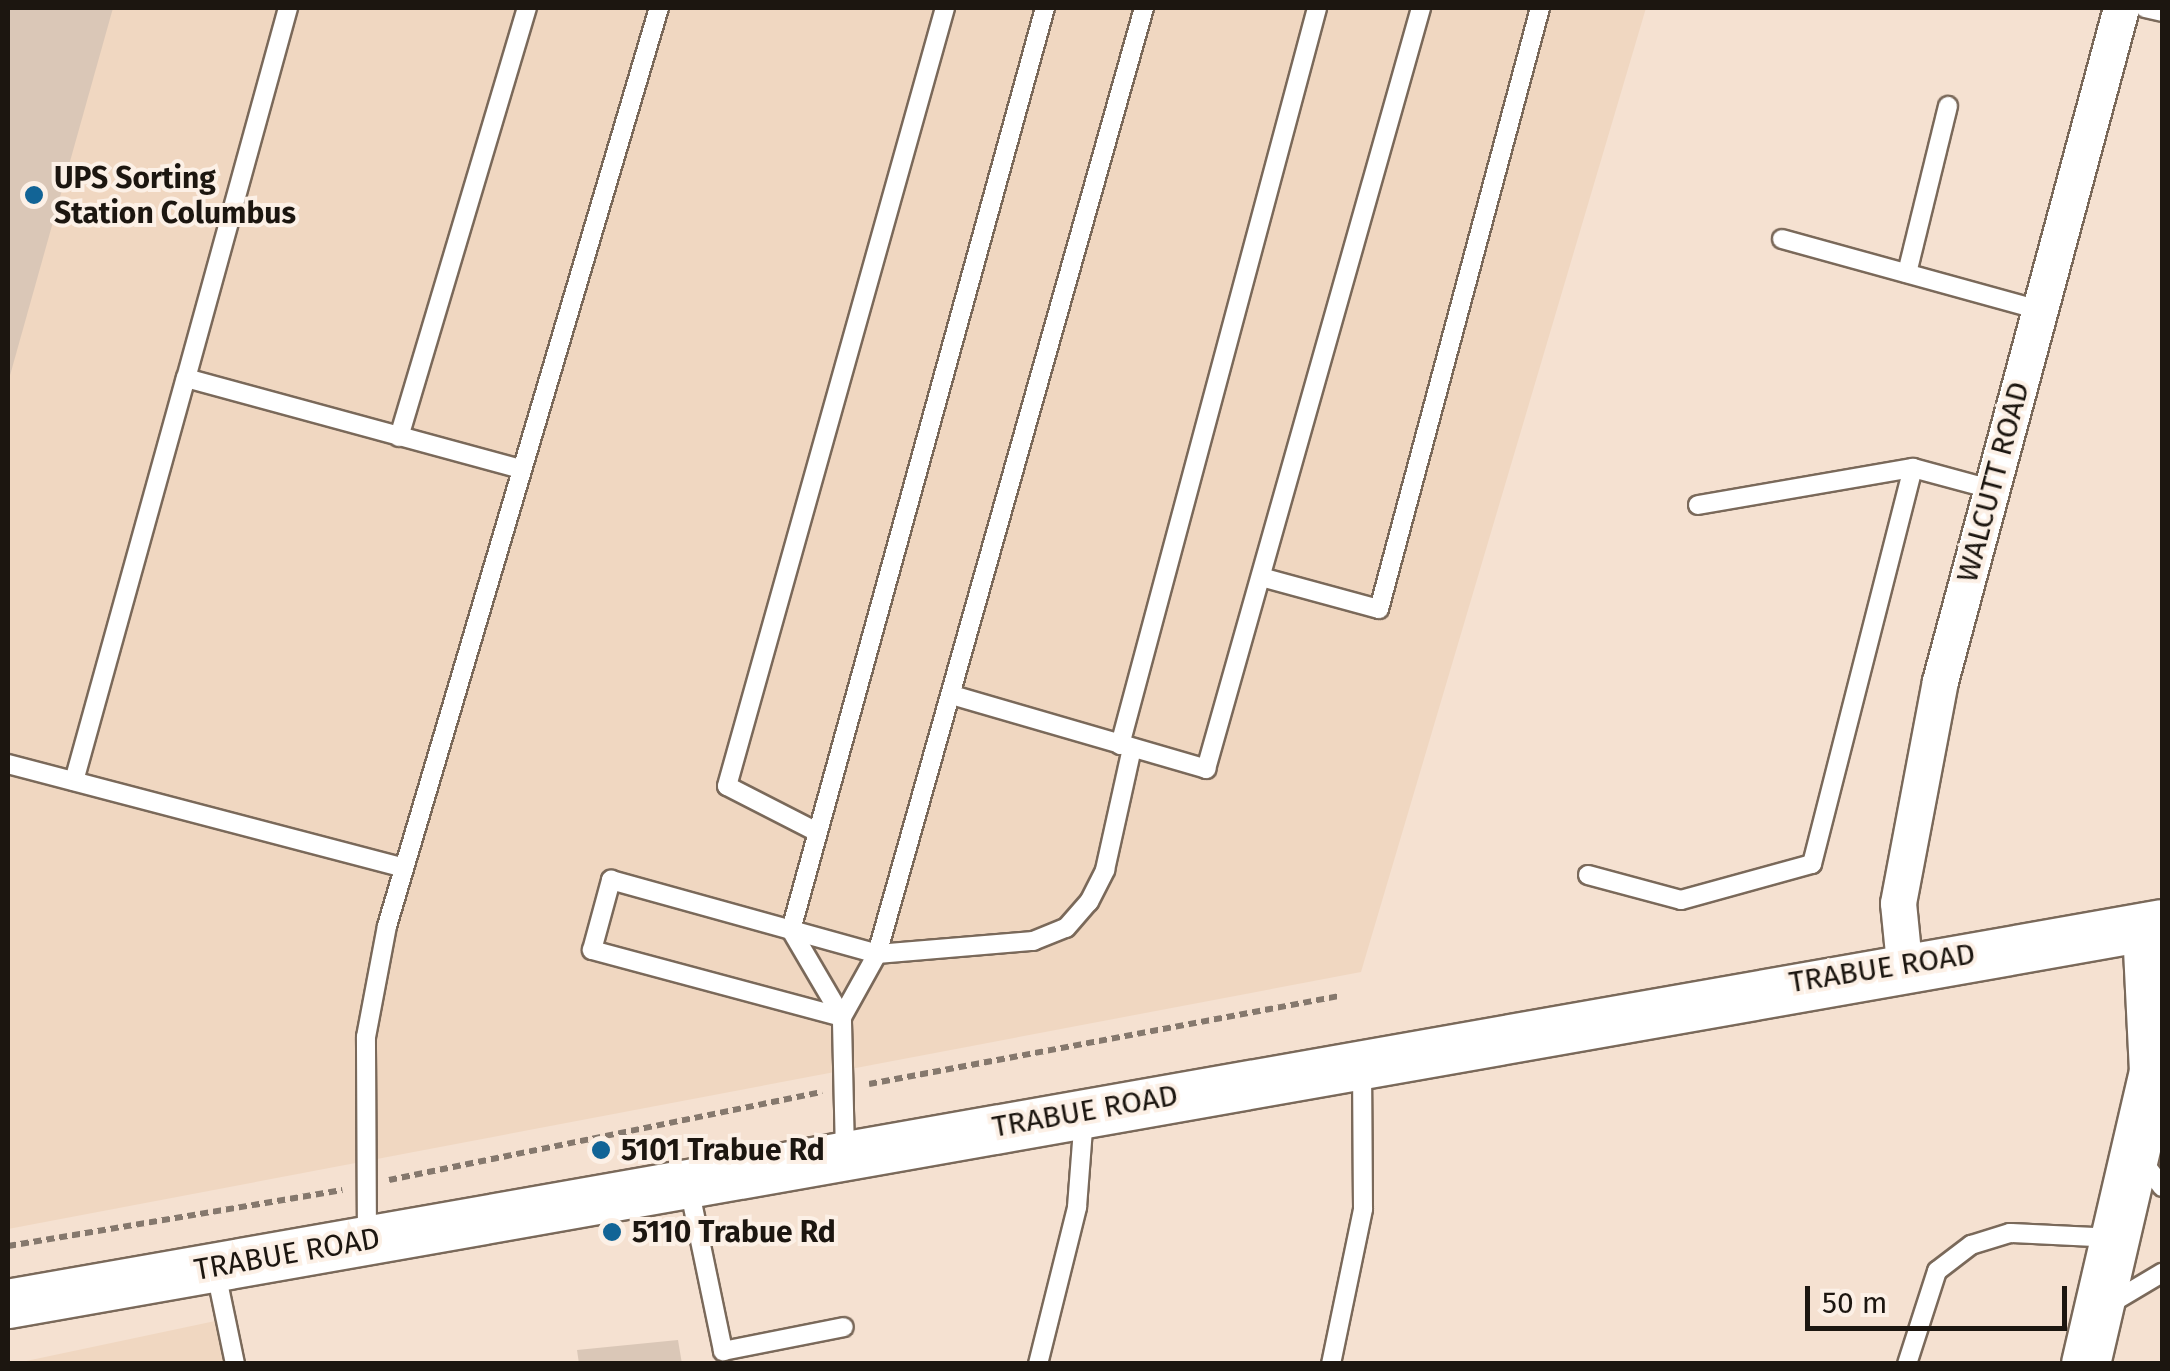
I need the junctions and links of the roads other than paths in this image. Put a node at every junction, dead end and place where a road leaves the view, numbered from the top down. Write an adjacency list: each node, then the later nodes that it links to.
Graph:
1 (288, 8): 17 (lane)
2 (527, 8): 18 (lane)
3 (660, 8): 20 (lane)
4 (945, 8): 28 (lane)
5 (1045, 8): 28 (lane)
6 (1144, 8): 24 (lane)
7 (1317, 8): 25 (lane)
8 (1421, 8): 23 (lane)
9 (1540, 8): 23 (lane)
10 (2121, 8): 16 (street, WALCUTT ROAD)
11 (2145, 8): 12 (lane)
12 (2162, 12)
13 (1948, 106): 15 (lane)
14 (1782, 239): 15 (lane)
15 (1906, 273): 16 (lane)
16 (2040, 310): 21 (street, WALCUTT ROAD)
17 (186, 378): 18 (lane); 27 (lane)
18 (399, 436): 20 (lane)
19 (1913, 468): 21 (lane); 22 (lane); 30 (lane)
20 (521, 469): 29 (lane)
21 (1991, 489): 34 (street, WALCUTT ROAD)
22 (1698, 504)
23 (1260, 577): 25 (lane)
24 (952, 695): 25 (lane); 33 (lane)
25 (1126, 746): 33 (lane)
26 (8, 764): 27 (lane)
27 (74, 781): 29 (lane)
28 (818, 832): 32 (lane)
29 (402, 867): 42 (lane)
30 (1588, 875)
31 (2155, 925): 34 (main road, TRABUE ROAD); 39 (main road)
32 (791, 930): 33 (lane); 35 (lane); 35 (lane)
33 (877, 954): 35 (lane)
34 (1904, 963): 36 (main road, TRABUE ROAD)
35 (842, 1017): 38 (lane)
36 (1361, 1061): 37 (main road, TRABUE ROAD); 52 (lane)
37 (1084, 1112): 38 (main road, TRABUE ROAD); 51 (lane)
38 (845, 1154): 40 (main road, TRABUE ROAD)
39 (2149, 1169): 41 (main road)
40 (688, 1183): 42 (main road, TRABUE ROAD); 48 (lane)
41 (2116, 1238): 46 (main road); 53 (lane)
42 (367, 1240): 43 (main road, TRABUE ROAD)
43 (215, 1267): 45 (main road, TRABUE ROAD); 50 (lane)
44 (2162, 1273): 46 (lane)
45 (8, 1304)
46 (2099, 1310): 49 (main road)
47 (844, 1328): 48 (lane)
48 (725, 1357)
49 (2095, 1362)
50 (235, 1364)
51 (1038, 1364)
52 (1331, 1364)
53 (1907, 1364)

